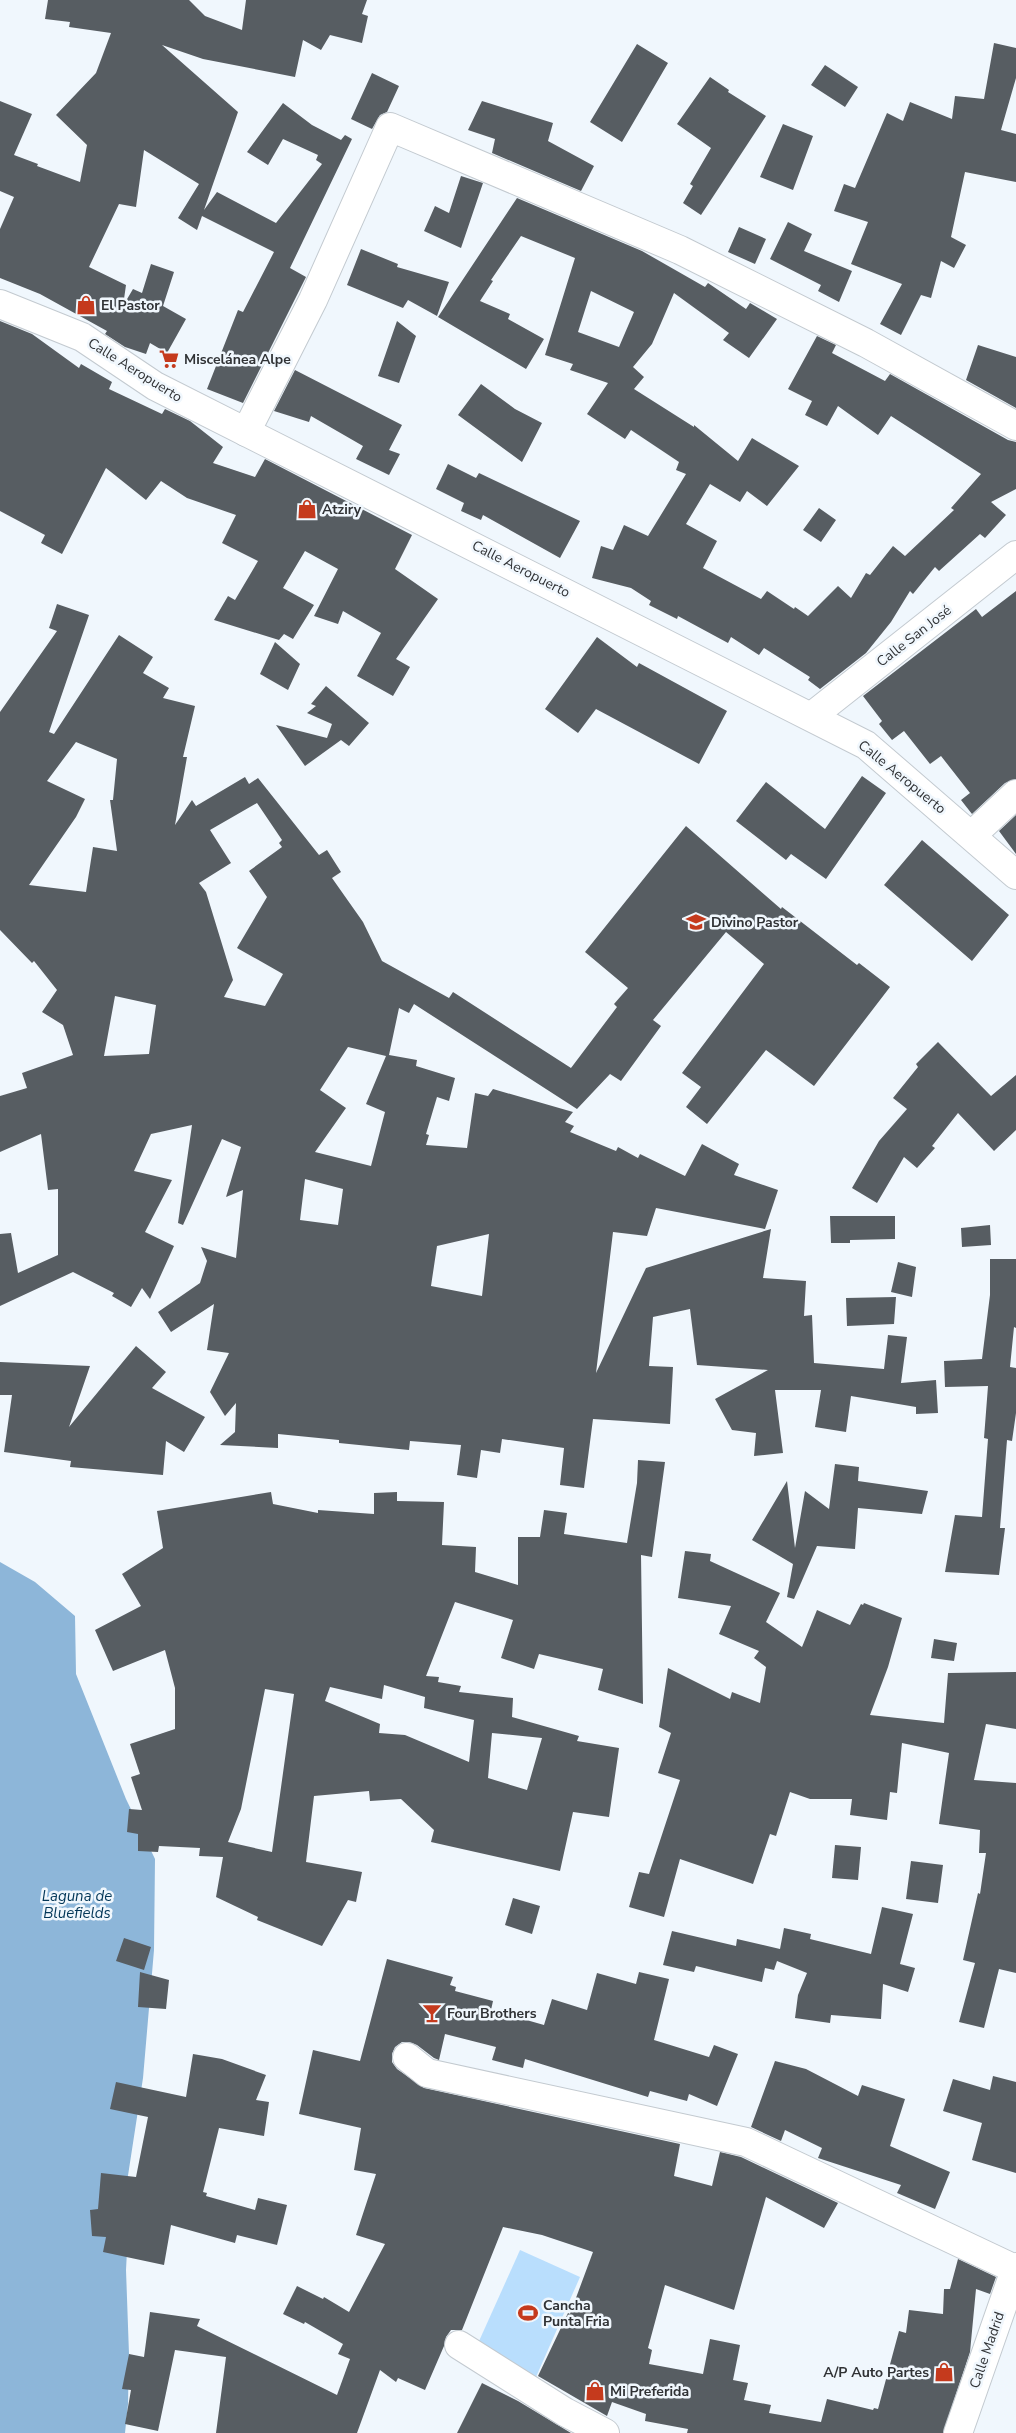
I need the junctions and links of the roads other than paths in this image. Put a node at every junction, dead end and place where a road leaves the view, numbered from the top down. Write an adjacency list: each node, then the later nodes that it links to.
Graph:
1 (0, 304): 3 (street, Calle Aeropuerto)
2 (1016, 426): 3 (street)
3 (246, 432): 5 (street, Calle Aeropuerto)
4 (1016, 555): 5 (street, Calle San José)
5 (812, 716): 7 (street, Calle Aeropuerto)
6 (1016, 794): 7 (street)
7 (972, 835): 8 (street, Calle Aeropuerto)
8 (1016, 875)
9 (407, 2057): 10 (street)
10 (1015, 2268): 13 (street, Calle Madrid)
11 (459, 2345): 12 (street)
12 (605, 2433)
13 (958, 2433)

